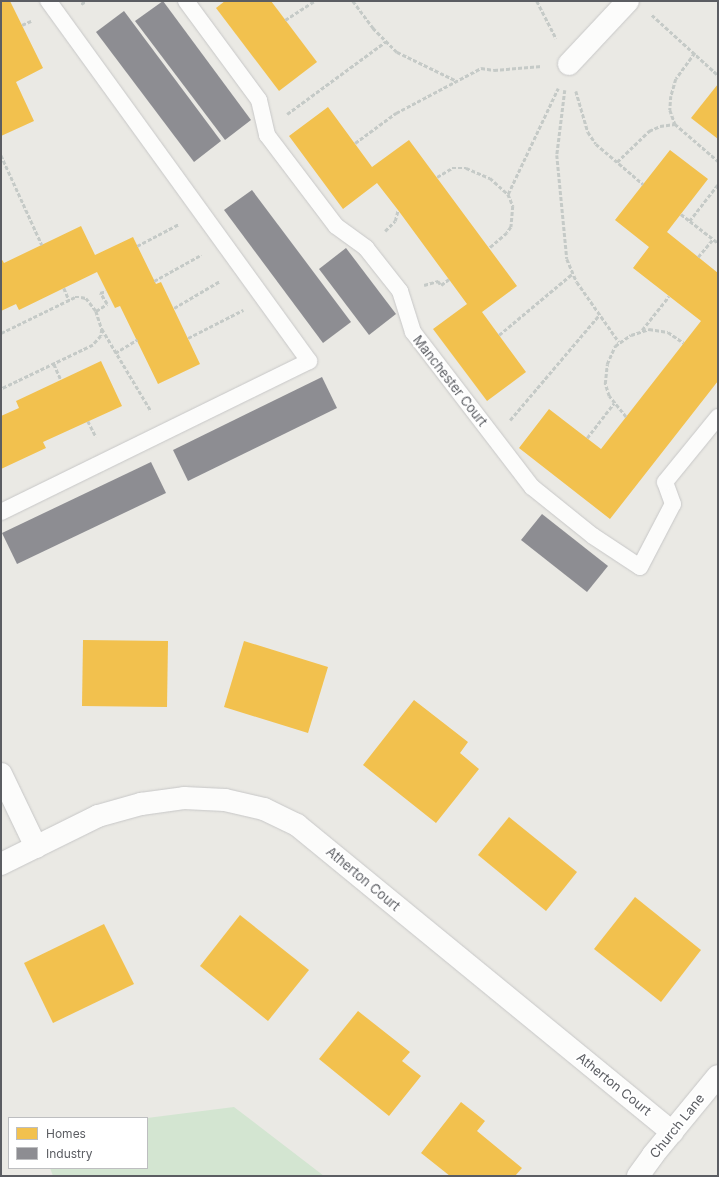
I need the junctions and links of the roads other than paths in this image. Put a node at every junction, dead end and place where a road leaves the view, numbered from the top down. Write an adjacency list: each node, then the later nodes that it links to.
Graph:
1 (48, 1): 6 (lane)
2 (186, 1): 5 (lane, Manchester Court)
3 (628, 1): 4 (street)
4 (569, 64)
5 (718, 417)
6 (1, 512)
7 (1, 774): 8 (street)
8 (36, 847): 9 (street, Atherton Court); 11 (street, Atherton Court)
9 (1, 864)
10 (718, 1076): 11 (street, Church Lane)
11 (672, 1132): 12 (street, Church Lane)
12 (638, 1176)

